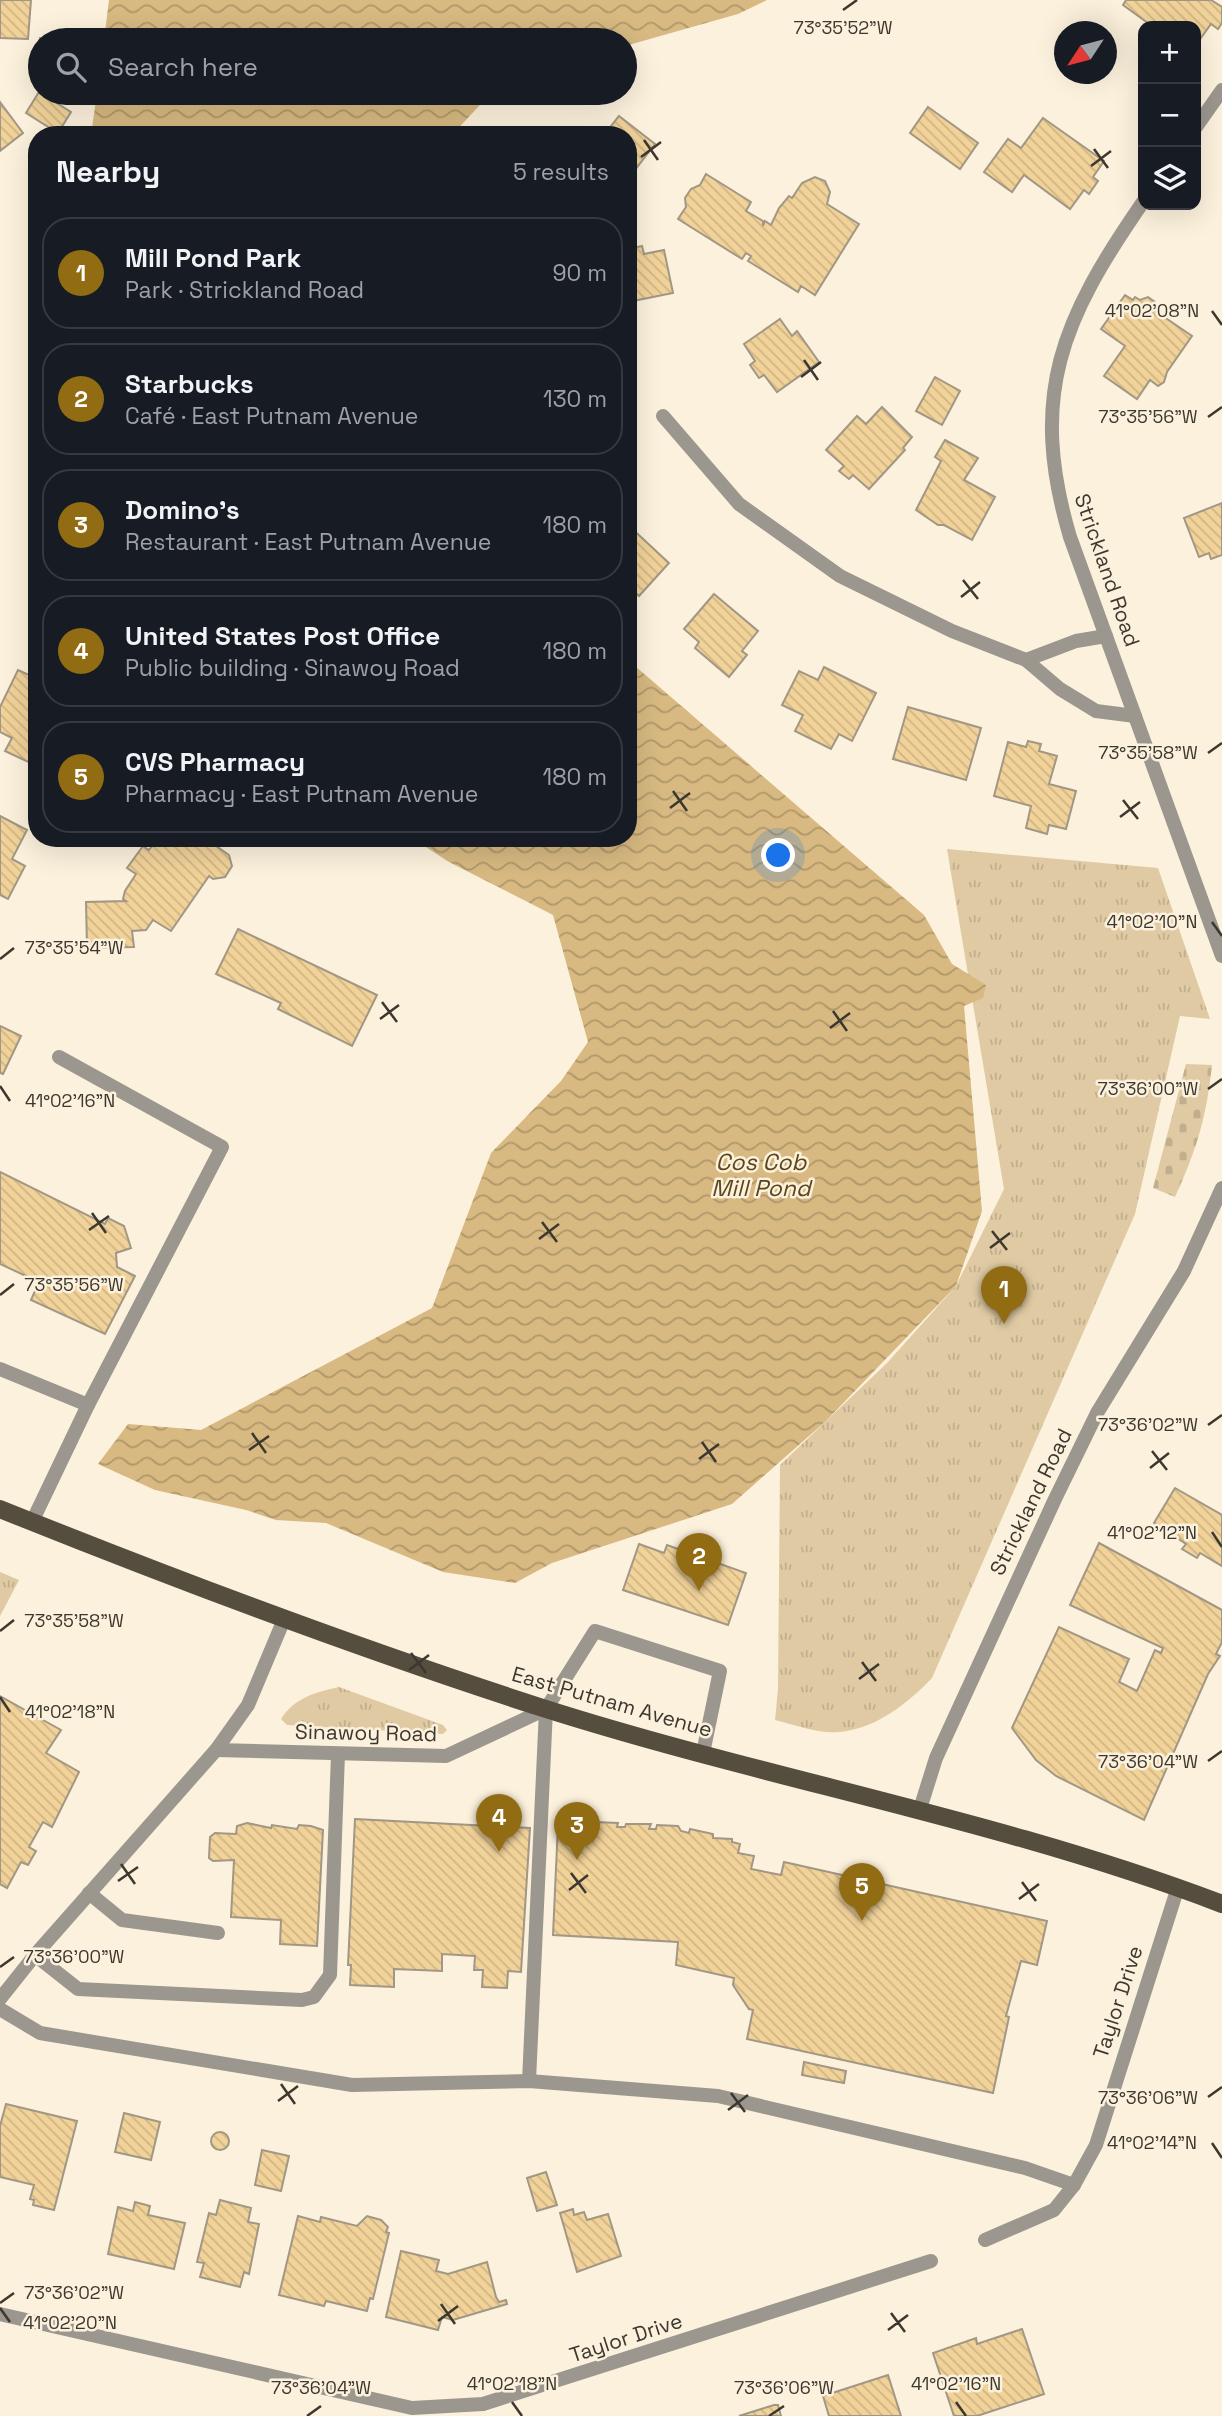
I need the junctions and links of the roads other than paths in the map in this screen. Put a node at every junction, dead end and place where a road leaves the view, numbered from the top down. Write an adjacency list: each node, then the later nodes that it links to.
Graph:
1 (1222, 90): 2 (street)
2 (1201, 120)
3 (1138, 210): 5 (street, Strickland Road)
4 (663, 416): 6 (street)
5 (1106, 636): 6 (street); 7 (street, Strickland Road)
6 (1026, 660): 7 (street)
7 (1135, 716): 8 (street, Strickland Road)
8 (1222, 956)
9 (59, 1057): 12 (street)
10 (1222, 1188): 20 (street, Strickland Road)
11 (0, 1368): 12 (street)
12 (88, 1405): 14 (street)
13 (0, 1509): 14 (main road, East Putnam Avenue)
14 (32, 1522): 15 (main road, East Putnam Avenue)
15 (285, 1617): 16 (main road, East Putnam Avenue); 17 (street)
16 (546, 1709): 18 (main road, East Putnam Avenue); 18 (street); 19 (street, Sinawoy Road); 28 (street)
17 (216, 1750): 19 (street, Sinawoy Road); 22 (street)
18 (703, 1753): 20 (main road, East Putnam Avenue)
19 (338, 1754): 25 (street)
20 (920, 1809): 21 (main road, East Putnam Avenue)
21 (1178, 1887): 23 (main road, East Putnam Avenue); 29 (street, Taylor Drive)
22 (89, 1893): 24 (street); 25 (street)
23 (1222, 1904)
24 (218, 1933)
25 (35, 1955): 26 (street)
26 (0, 1999)
27 (0, 2009): 28 (street)
28 (529, 2081): 29 (street)
29 (1074, 2185): 30 (street, Taylor Drive)
30 (985, 2240)
31 (931, 2261): 32 (street, Taylor Drive)
32 (0, 2314)

